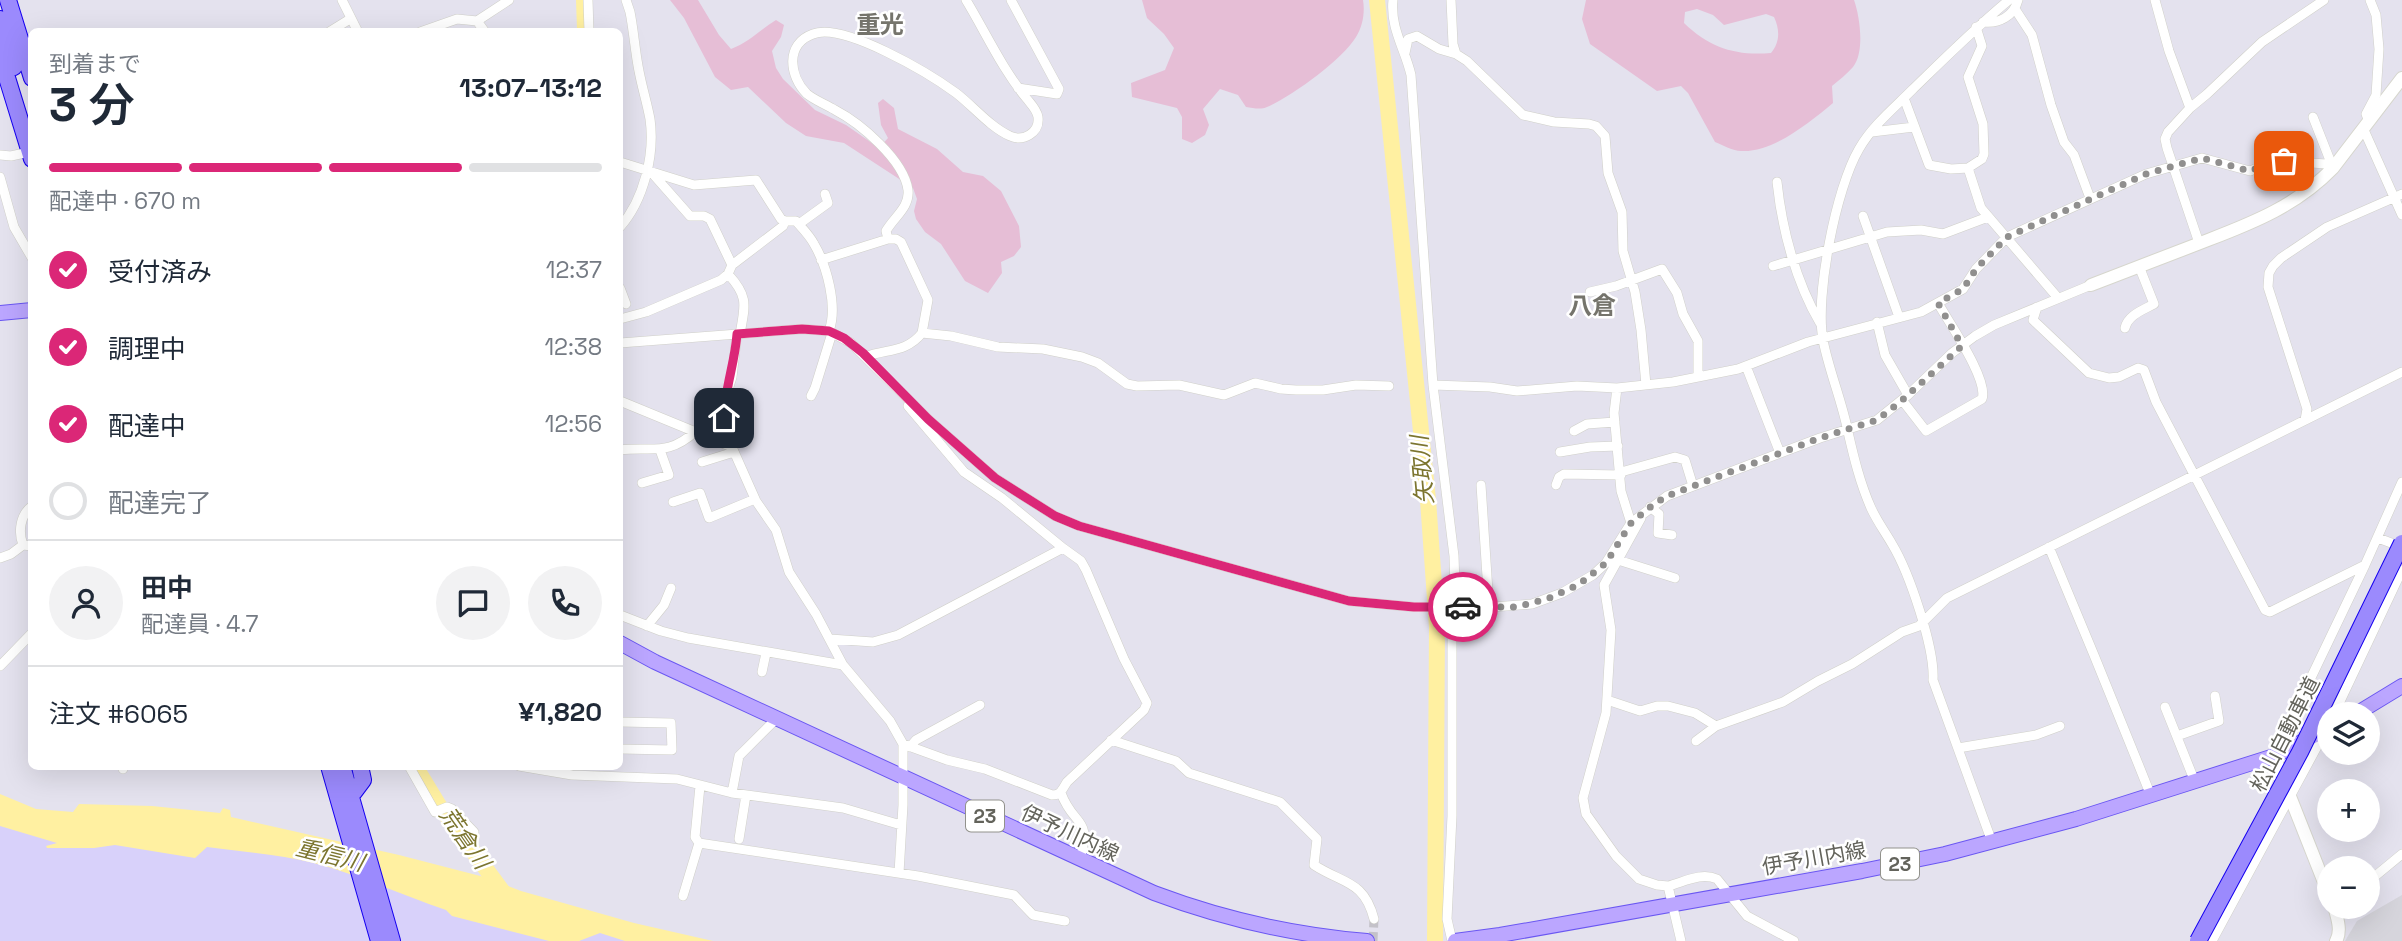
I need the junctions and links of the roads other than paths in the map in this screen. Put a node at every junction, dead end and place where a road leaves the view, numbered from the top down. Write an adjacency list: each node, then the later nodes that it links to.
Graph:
1 (8, 0): 29 (highway)
2 (18, 0): 25 (highway)
3 (342, 0): 17 (street)
4 (509, 0): 18 (street)
5 (588, 0): 24 (street)
6 (626, 0): 46 (street)
7 (966, 0): 31 (street)
8 (1011, 0): 31 (street)
9 (1393, 0): 26 (street)
10 (1451, 0): 27 (street)
11 (2009, 0): 19 (street)
12 (2155, 0): 33 (street)
13 (2324, 0): 33 (street)
14 (2370, 0): 36 (street)
15 (2017, 5): 19 (street); 51 (street)
16 (0, 19): 34 (highway)
17 (350, 19): 20 (street); 21 (street)
18 (477, 21): 22 (street); 23 (street)
19 (1980, 24): 32 (street); 44 (street)
20 (335, 28)
21 (356, 28)
22 (431, 28)
23 (482, 28)
24 (589, 28)
25 (28, 33)
26 (1405, 53): 27 (street); 94 (street)
27 (1456, 54): 69 (street)
28 (0, 55): 39 (highway)
29 (28, 65)
30 (2402, 78): 36 (street)
31 (1018, 88): 60 (street)
32 (1904, 98): 37 (street); 38 (street)
33 (2190, 108): 43 (street)
34 (28, 109)
35 (2313, 117): 45 (street)
36 (2366, 126): 45 (street); 50 (street)
37 (1914, 127): 38 (street); 44 (street)
38 (1872, 132): 63 (street)
39 (28, 144)
40 (28, 154): 41 (street)
41 (0, 155)
42 (623, 163): 46 (street)
43 (2172, 166): 45 (street); 51 (street); 61 (street)
44 (1968, 168): 54 (street)
45 (2333, 168): 61 (street)
46 (649, 172): 55 (street); 56 (street); 68 (street)
47 (0, 177): 62 (street)
48 (1777, 182): 64 (street)
49 (825, 194): 57 (street)
50 (2398, 196): 52 (street); 102 (street)
51 (2090, 198): 59 (street)
52 (2402, 215)
53 (1863, 216): 58 (street)
54 (1988, 218): 58 (street); 59 (street)
55 (623, 222)
56 (785, 222): 57 (street); 68 (street)
57 (799, 224): 65 (street)
58 (1870, 236): 63 (street); 79 (street)
59 (2007, 237): 73 (street); 74 (street)
60 (888, 239): 65 (street); 85 (street)
61 (2199, 243): 67 (street)
62 (28, 251)
63 (1829, 251): 64 (street); 82 (street)
64 (1794, 258): 66 (street); 82 (street)
65 (821, 260): 84 (street)
66 (1773, 266)
67 (2138, 267): 70 (street); 83 (street)
68 (730, 270): 80 (street); 86 (street)
69 (1631, 281): 71 (street); 93 (street); 95 (street)
70 (2091, 285): 73 (street)
71 (1590, 292)
72 (623, 296): 75 (street)
73 (2058, 298): 76 (street)
74 (1938, 303): 79 (street); 89 (street)
75 (626, 304)
76 (2037, 307): 89 (street); 115 (street)
77 (28, 310): 78 (main road)
78 (0, 313)
79 (1899, 317): 81 (street)
80 (623, 318)
81 (1877, 322): 87 (street); 100 (street)
82 (1821, 325): 87 (street)
83 (2125, 328)
84 (831, 332): 86 (street); 90 (street); 99 (street)
85 (922, 333): 90 (street); 96 (street)
86 (738, 334): 88 (street); 110 (street)
87 (1822, 338): 91 (street); 106 (street)
88 (623, 343)
89 (1962, 346): 100 (street); 100 (street)
90 (867, 356): 98 (street)
91 (1746, 366): 93 (street); 112 (street)
92 (2402, 372): 102 (street)
93 (1698, 377): 95 (street)
94 (1433, 385): 97 (street); 138 (street)
95 (1646, 385): 97 (street)
96 (1389, 386)
97 (1617, 388): 103 (street)
98 (900, 391): 131 (street); 138 (street)
99 (811, 396)
100 (1905, 398): 106 (street)
101 (623, 402): 104 (street)
102 (2305, 420): 115 (street)
103 (1615, 422): 105 (street); 107 (street)
104 (696, 431): 109 (street); 110 (street)
105 (1574, 431)
106 (1848, 431): 112 (street); 141 (street)
107 (1618, 446): 111 (street); 114 (street)
108 (623, 450): 109 (street)
109 (660, 450): 117 (street)
110 (733, 450): 113 (street); 121 (street)
111 (1560, 452)
112 (1780, 453): 120 (street)
113 (702, 462)
114 (1621, 474): 119 (street); 120 (street); 125 (street)
115 (2193, 475): 130 (street); 134 (street)
116 (2402, 482): 127 (street)
117 (642, 483)
118 (1480, 485): 139 (street)
119 (1556, 485)
120 (1693, 486): 124 (street)
121 (755, 499): 122 (street); 144 (street)
122 (673, 502)
123 (28, 509): 129 (street)
124 (1647, 510): 125 (street); 126 (street); 133 (street)
125 (1631, 523): 139 (street)
126 (1672, 535)
127 (2378, 538): 128 (street); 134 (street)
128 (2402, 545): 210 (highway, 松山自動車道, bridge)
129 (27, 546): 132 (street)
130 (2049, 547): 141 (street); 184 (street)
131 (1063, 548): 144 (street); 163 (street)
132 (0, 558)
133 (1618, 561): 136 (street); 152 (street)
134 (2365, 565): 169 (street)
135 (2402, 570): 153 (street)
136 (1675, 578)
137 (671, 588): 142 (street)
138 (1453, 607): 139 (street); 207 (street)
139 (1489, 607)
140 (623, 616): 142 (street)
141 (1923, 621): 159 (street); 167 (street)
142 (647, 626): 146 (street)
143 (28, 636): 148 (street)
144 (830, 639): 147 (street)
145 (623, 644): 157 (main road, 伊予川内線 / 23)
146 (766, 653): 147 (street); 149 (street)
147 (843, 665): 165 (street)
148 (0, 666)
149 (762, 672)
150 (2402, 686): 154 (main road)
151 (2215, 696): 162 (street)
152 (1607, 700): 159 (street); 197 (street)
153 (2340, 702)
154 (2376, 702)
155 (979, 705): 165 (street)
156 (2165, 707): 162 (street)
157 (776, 719): 178 (main road, 伊予川内線 / 23); 181 (street)
158 (623, 722): 168 (street)
159 (1716, 726): 164 (street)
160 (2060, 726): 167 (street)
161 (2317, 733): 169 (main road, 伊予川内線 / 23)
162 (2177, 736): 179 (street)
163 (1111, 740): 182 (street); 201 (street)
164 (1696, 741)
165 (906, 746): 178 (street); 182 (street)
166 (2317, 747): 186 (street)
167 (1958, 748): 190 (street)
168 (623, 749)
169 (2274, 756): 179 (main road, 伊予川内線 / 23); 186 (street)
170 (324, 770): 185 (highway)
171 (332, 770): 185 (highway)
172 (343, 770): 185 (highway)
173 (348, 770): 185 (highway)
174 (361, 770): 185 (highway)
175 (411, 770): 188 (street)
176 (543, 770): 177 (street)
177 (609, 771): 180 (street)
178 (904, 779): 187 (street); 193 (main road, 伊予川内線 / 23)
179 (2195, 782): 184 (main road, 伊予川内線 / 23)
180 (700, 786): 181 (street); 191 (street)
181 (732, 793): 183 (street)
182 (1060, 793): 193 (street)
183 (746, 795): 187 (street); 189 (street)
184 (2151, 796): 190 (main road, 伊予川内線 / 23)
185 (349, 798): 204 (highway); 205 (highway)
186 (2289, 798): 194 (street); 211 (street)
187 (901, 825): 196 (street)
188 (474, 832)
189 (739, 839)
190 (1992, 842): 198 (main road, 伊予川内線 / 23)
191 (699, 843): 196 (street); 199 (street)
192 (2402, 854): 195 (street)
193 (1080, 859): 206 (main road, 伊予川内線 / 23)
194 (2317, 866)
195 (2380, 872)
196 (898, 873): 203 (street)
197 (1668, 886): 198 (street); 200 (street)
198 (1727, 894): 200 (main road, 伊予川内線 / 23); 209 (street)
199 (683, 896)
200 (1672, 904): 207 (main road, 伊予川内線 / 23); 208 (street)
201 (1374, 919)
202 (2338, 919): 212 (street)
203 (1065, 921)
204 (379, 941)
205 (392, 941)
206 (1367, 941)
207 (1453, 941)
208 (1681, 941)
209 (1794, 941)
210 (2198, 941)
211 (2211, 941)
212 (2336, 941)

